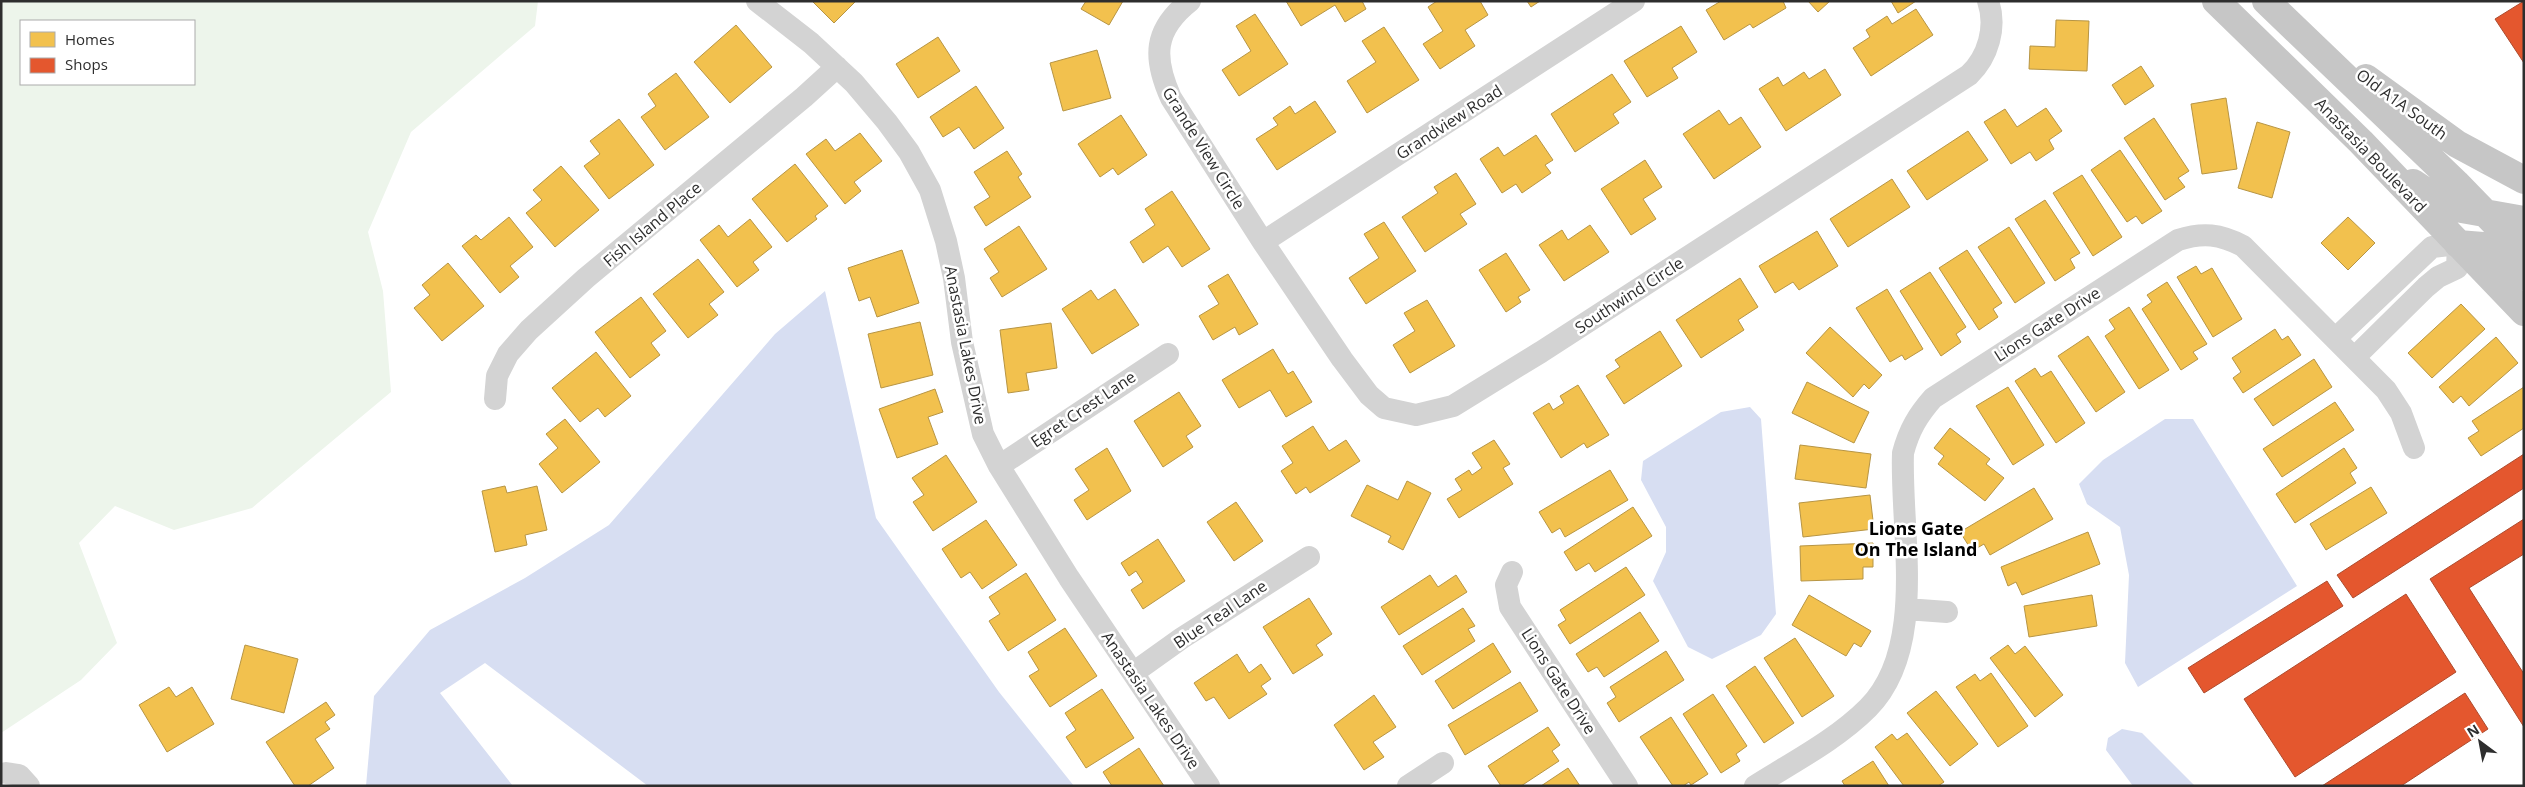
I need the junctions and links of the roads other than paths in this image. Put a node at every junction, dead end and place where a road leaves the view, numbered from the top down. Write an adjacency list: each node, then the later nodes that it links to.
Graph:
1 (757, 1): 8 (street, Anastasia Lakes Drive)
2 (1190, 1): 13 (street, Grande View Circle)
3 (1634, 1): 13 (street, Grandview Road)
4 (1988, 1): 13 (street, Southwind Circle)
5 (2216, 1): 9 (main road, Anastasia Boulevard)
6 (2266, 1): 7 (main road)
7 (2286, 20): 10 (main road, Old A1A South); 11 (main road)
8 (837, 67): 21 (street, Fish Island Place); 23 (street, Anastasia Lakes Drive)
9 (2368, 150): 11 (main road); 14 (main road, Anastasia Boulevard)
10 (2524, 180)
11 (2484, 212): 12 (main road); 15 (main road)
12 (2524, 220)
13 (1263, 242)
14 (2458, 244): 16 (main road); 17 (main road, Anastasia Boulevard); 18 (street); 20 (street)
15 (2524, 253)
16 (2524, 276)
17 (2524, 312)
18 (2336, 338): 20 (street, Lions Gate Drive); 26 (street, Lions Gate Drive)
19 (1168, 354): 23 (street, Egret Crest Lane)
20 (2356, 357): 22 (street, Lions Gate Drive)
21 (495, 399)
22 (2414, 448)
23 (998, 466): 28 (street, Anastasia Lakes Drive)
24 (1309, 557): 28 (street, Blue Teal Lane)
25 (1512, 572): 34 (street, Lions Gate Drive)
26 (1906, 608): 27 (street); 35 (street, Lions Gate Drive)
27 (1947, 612)
28 (1133, 673): 32 (street, Anastasia Lakes Drive)
29 (1443, 764): 33 (street)
30 (6, 773): 31 (street)
31 (29, 786)
32 (1208, 786)
33 (1408, 786)
34 (1627, 786)
35 (1756, 786)

